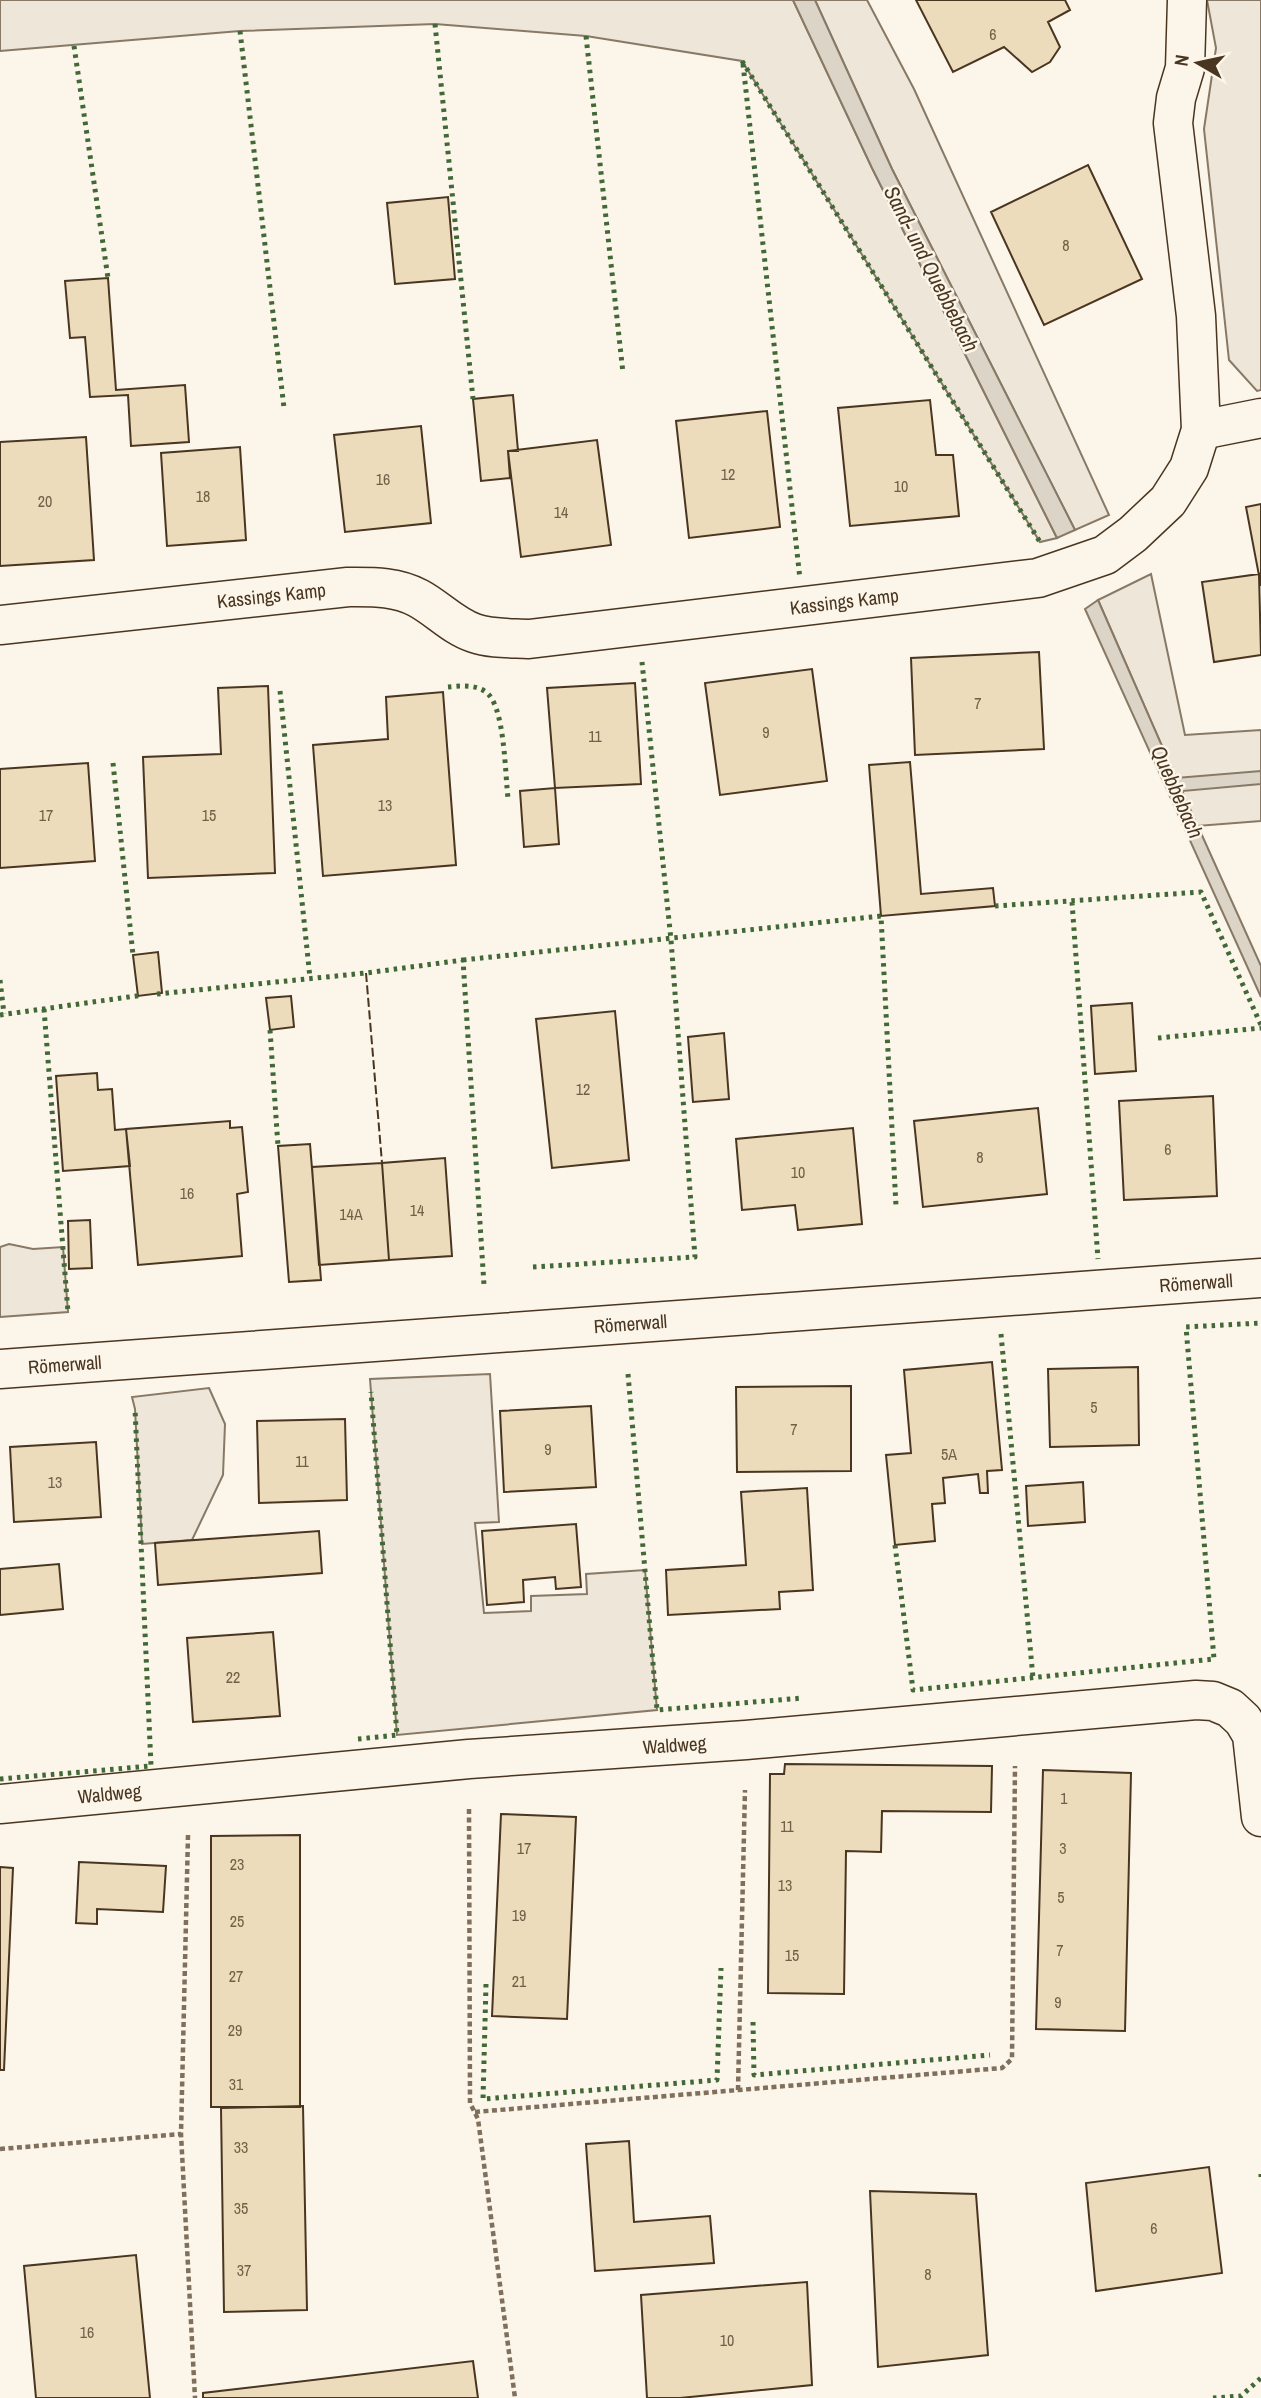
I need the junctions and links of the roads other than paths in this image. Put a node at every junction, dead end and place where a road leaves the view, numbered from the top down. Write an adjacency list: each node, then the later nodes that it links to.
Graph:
1 (1187, 0): 3 (street, Kassings Kamp)
2 (1261, 418): 3 (street)
3 (1201, 430): 4 (street, Kassings Kamp)
4 (0, 625)
5 (1261, 1278): 6 (street, Römerwall)
6 (0, 1368)
7 (0, 1804): 8 (street, Waldweg)
8 (1261, 1817)

